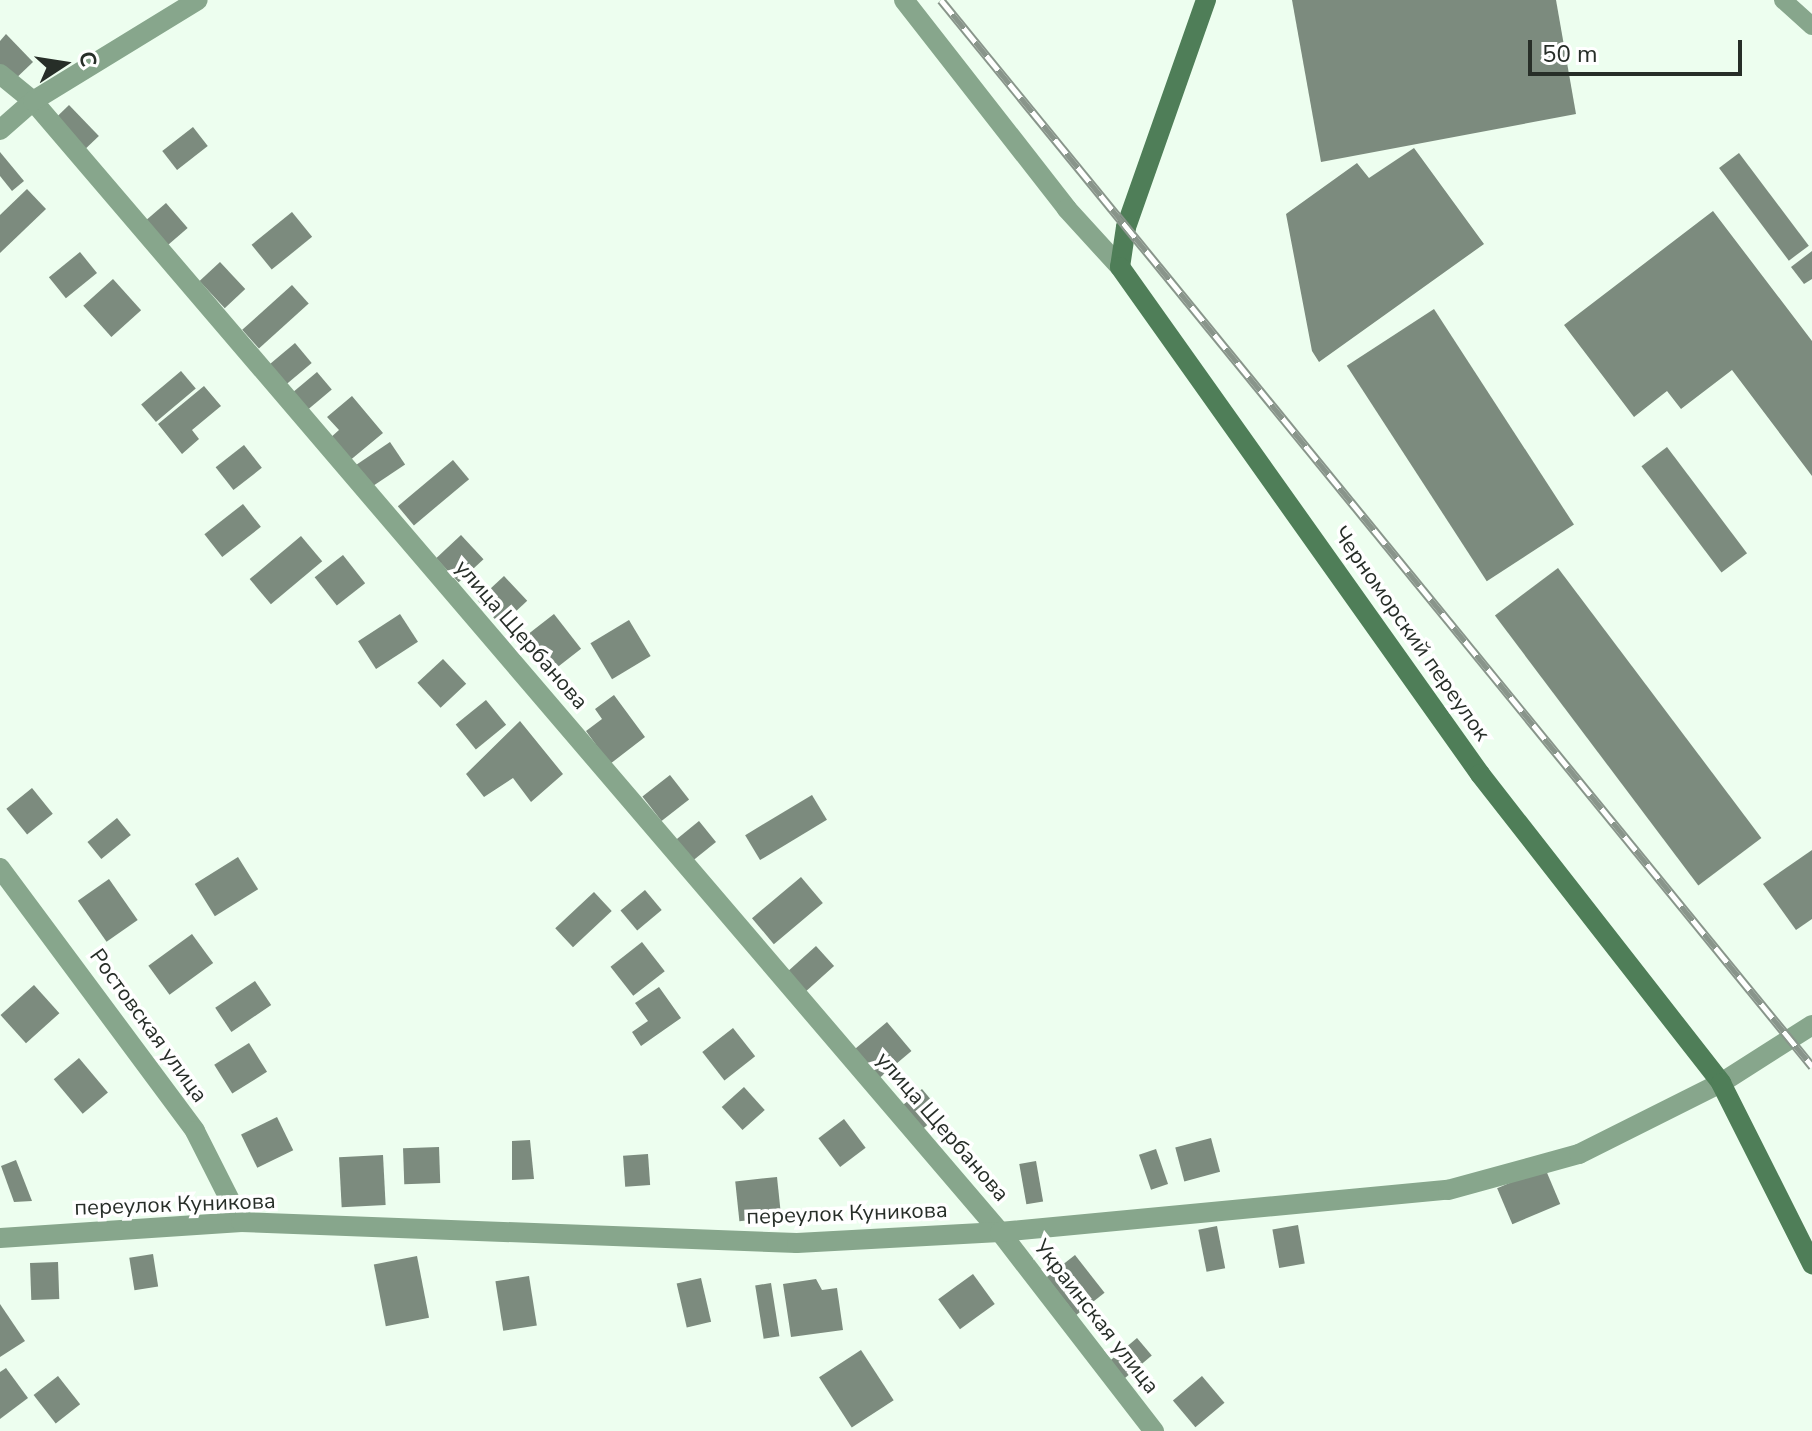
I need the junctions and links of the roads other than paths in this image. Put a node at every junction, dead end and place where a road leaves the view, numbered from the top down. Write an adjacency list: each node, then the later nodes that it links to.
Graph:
1 (198, 0): 7 (street)
2 (904, 0): 9 (street)
3 (1206, 0): 9 (street)
4 (1783, 0): 5 (lane)
5 (1812, 26)
6 (0, 74): 7 (street, улица Щербанова)
7 (33, 101): 8 (street); 14 (street, улица Щербанова)
8 (0, 130)
9 (1120, 267): 12 (street, Черноморский переулок)
10 (0, 868): 13 (street, Ростовская улица)
11 (1812, 1025): 12 (street, переулок Куникова)
12 (1721, 1083): 14 (street, переулок Куникова); 16 (street, Черноморский переулок)
13 (241, 1222): 14 (street, переулок Куникова); 15 (street, переулок Куникова)
14 (1000, 1232): 17 (street, Украинская улица)
15 (0, 1238)
16 (1812, 1264)
17 (1154, 1431)

